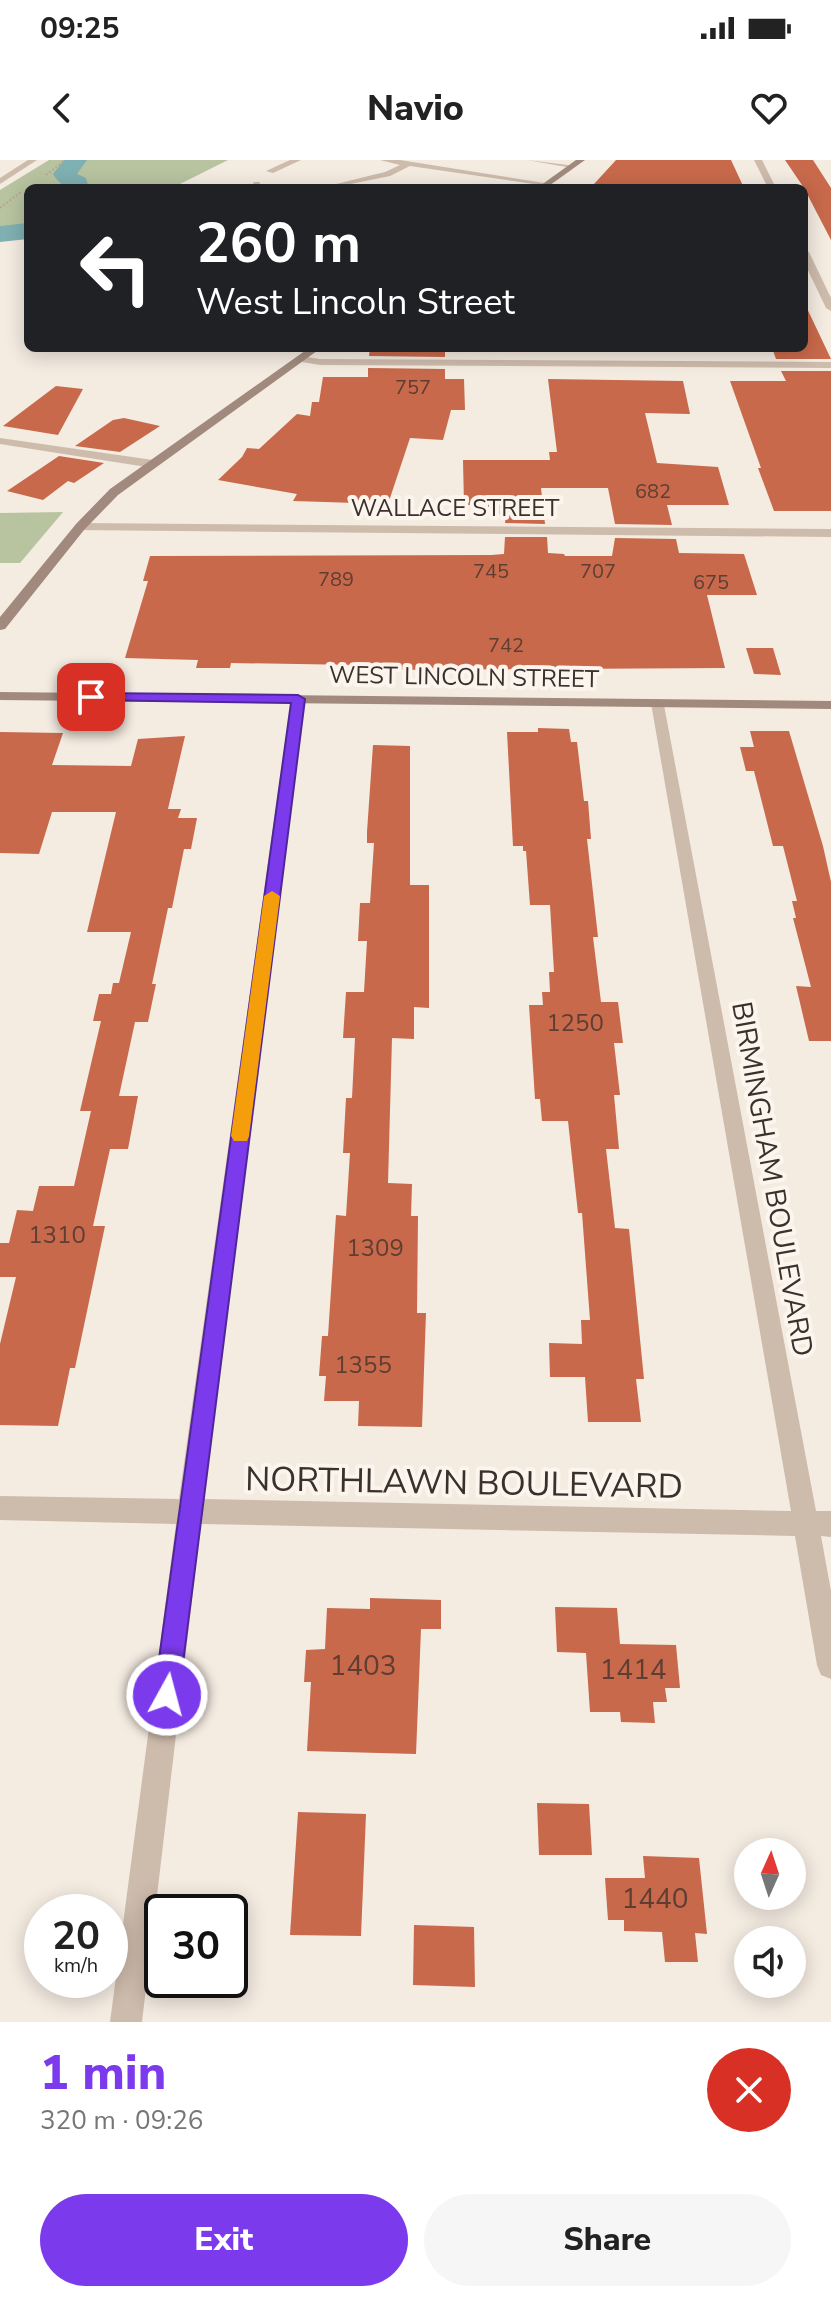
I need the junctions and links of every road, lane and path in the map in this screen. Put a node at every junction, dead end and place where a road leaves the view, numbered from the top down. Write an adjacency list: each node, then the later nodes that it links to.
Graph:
1 (33, 160): 10 (street)
2 (297, 160): 9 (street)
3 (384, 160): 7 (street)
4 (531, 160): 8 (lane)
5 (581, 160): 8 (main road)
6 (758, 160): 14 (street)
7 (410, 164): 11 (street); 12 (street)
8 (572, 166): 13 (main road)
9 (270, 171)
10 (0, 182)
11 (341, 184)
12 (532, 184)
13 (547, 184)
14 (770, 184)
15 (810, 275): 16 (street); 17 (street)
16 (831, 275)
17 (831, 308)
18 (310, 352): 19 (main road)
19 (300, 359): 20 (street); 22 (main road)
20 (831, 365)
21 (0, 441): 22 (street)
22 (153, 464): 23 (main road)
23 (80, 527): 24 (street, WALLACE STREET); 25 (main road)
24 (831, 533)
25 (0, 626)
26 (0, 696): 27 (main road, WEST LINCOLN STREET)
27 (298, 699): 28 (main road, WEST LINCOLN STREET); 31 (street)
28 (658, 703): 29 (main road, WEST LINCOLN STREET); 32 (street, BIRMINGHAM BOULEVARD)
29 (831, 705)
30 (0, 1508): 31 (street, NORTHLAWN BOULEVARD)
31 (190, 1512): 32 (street, NORTHLAWN BOULEVARD); 34 (street)
32 (818, 1524): 33 (street, BIRMINGHAM BOULEVARD)
33 (831, 1665)
34 (126, 2022)

